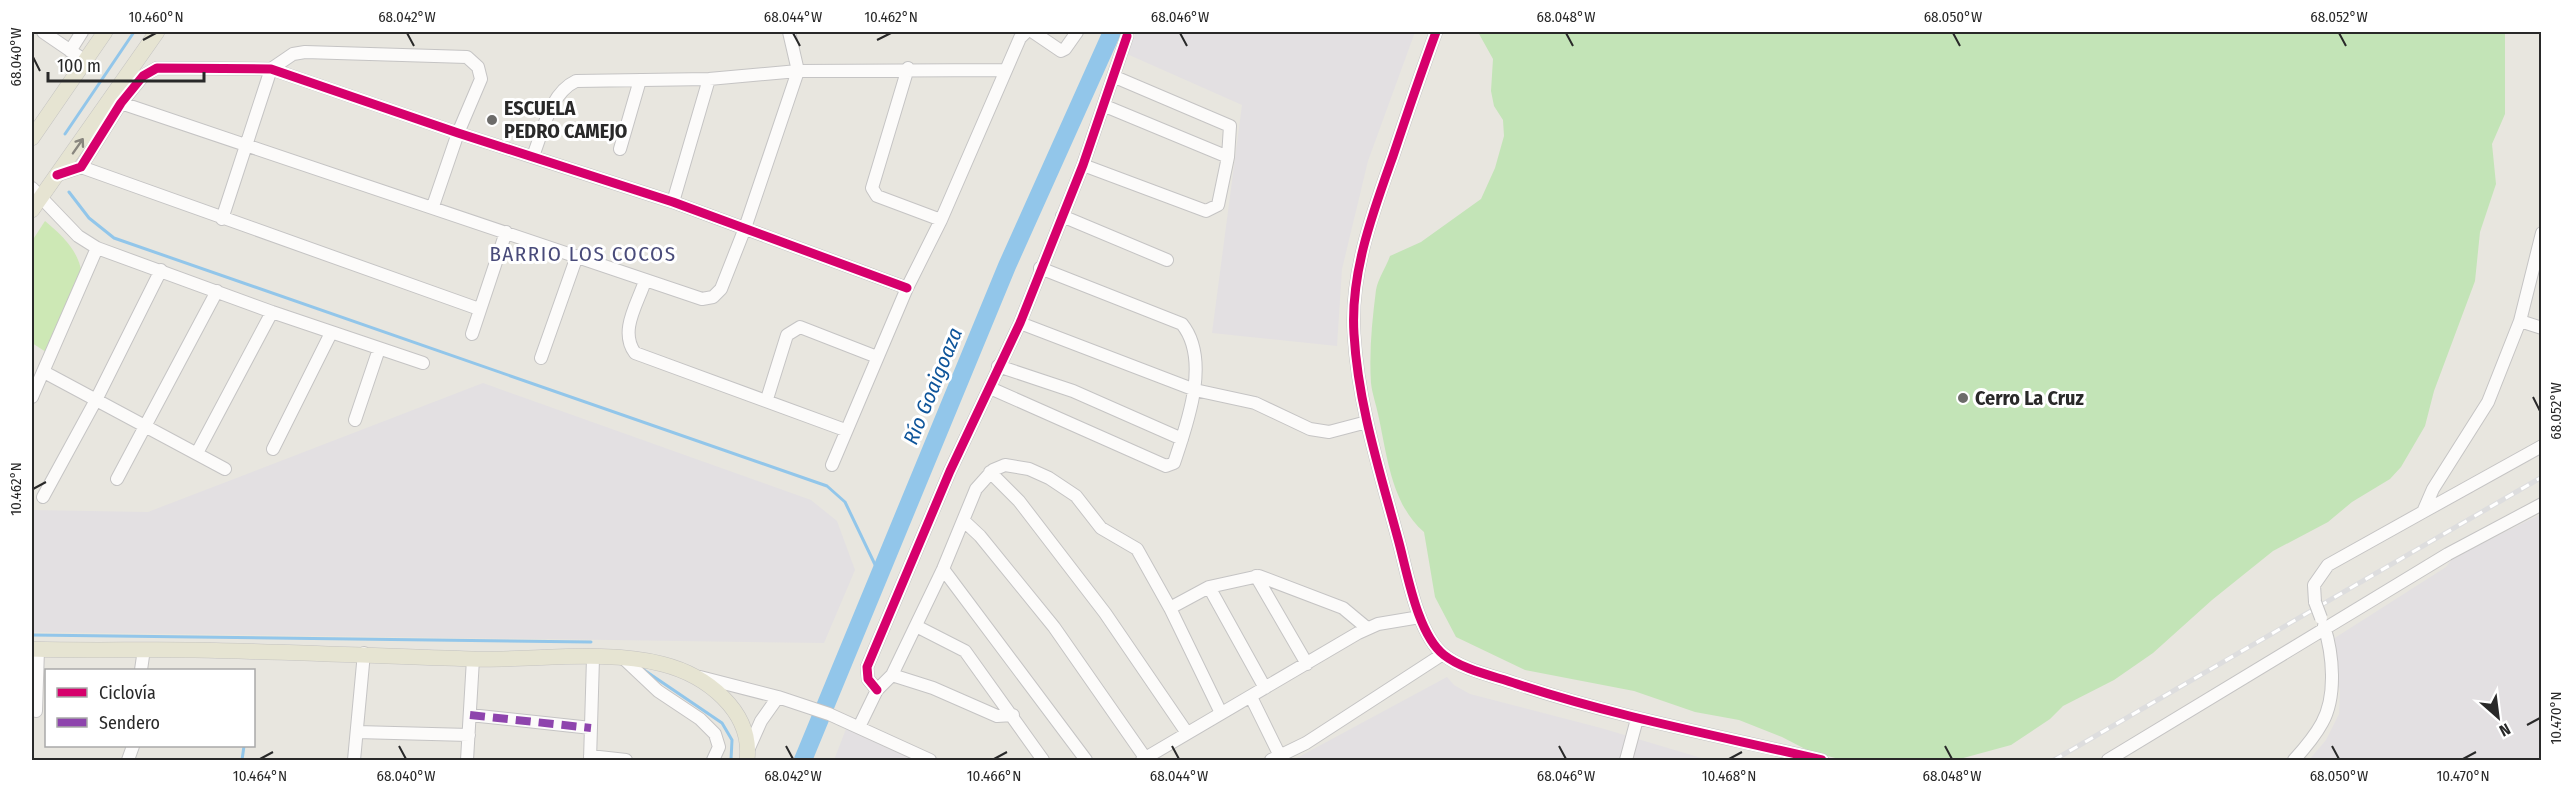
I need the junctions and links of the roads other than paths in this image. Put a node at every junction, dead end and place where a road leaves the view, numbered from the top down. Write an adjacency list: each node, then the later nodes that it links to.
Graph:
1 (43, 32): 11 (street)
2 (82, 32): 11 (street)
3 (105, 32): 12 (main road)
4 (157, 32): 30 (main road, one-way to 4)
5 (789, 32): 16 (street)
6 (1026, 32): 15 (street)
7 (1033, 32): 8 (street)
8 (1077, 32)
9 (1436, 32): 67 (street)
10 (1127, 36): 17 (street)
11 (70, 51): 12 (street)
12 (84, 60): 23 (main road)
13 (271, 69): 20 (street); 22 (street); 22 (street); 24 (street)
14 (908, 69): 15 (street); 16 (street); 36 (street)
15 (1006, 69): 36 (street)
16 (798, 71): 18 (street); 37 (street)
17 (1115, 77): 21 (street); 27 (street)
18 (709, 79): 19 (street); 32 (street)
19 (640, 80): 25 (street); 26 (street)
20 (121, 103): 24 (street); 29 (street)
21 (1105, 106): 27 (street); 28 (street)
22 (458, 133): 26 (street); 33 (street)
23 (32, 138)
24 (245, 146): 33 (street); 35 (street)
25 (620, 149)
26 (533, 156): 32 (street)
27 (1228, 157): 28 (street)
28 (1083, 165): 34 (street)
29 (81, 167): 30 (street); 35 (street)
30 (57, 175): 31 (main road)
31 (35, 199): 40 (street)
32 (673, 202): 37 (street)
33 (433, 206): 38 (street)
34 (1062, 216): 42 (street); 43 (street)
35 (222, 219): 48 (street)
36 (941, 220): 46 (street)
37 (745, 228): 45 (street); 46 (street)
38 (506, 232): 41 (street); 48 (street)
39 (2541, 233): 50 (street)
40 (97, 248): 44 (street); 60 (street)
41 (577, 256): 45 (street); 57 (street)
42 (1167, 260)
43 (1040, 268): 51 (street); 62 (street)
44 (161, 270): 47 (street); 64 (street)
45 (645, 281): 65 (street)
46 (907, 288): 56 (street)
47 (217, 291): 49 (street); 68 (street)
48 (479, 309): 54 (street)
49 (272, 312): 53 (street); 73 (street)
50 (2520, 321): 52 (street); 80 (street)
51 (1020, 323): 59 (street); 62 (street)
52 (2541, 328)
53 (332, 333): 55 (street); 72 (street)
54 (472, 334)
55 (379, 349): 58 (street); 66 (street)
56 (878, 357): 65 (street); 69 (street)
57 (541, 358)
58 (423, 363)
59 (998, 366): 61 (street); 70 (street)
60 (44, 372): 63 (street); 64 (street)
61 (990, 388): 70 (street); 102 (street)
62 (1195, 390): 67 (street); 70 (street)
63 (32, 397)
64 (97, 398): 68 (street); 78 (street)
65 (767, 399): 69 (street)
66 (355, 420)
67 (1367, 422): 86 (street)
68 (147, 425): 73 (street); 77 (street)
69 (845, 430): 74 (street)
70 (1182, 439)
71 (2541, 446): 80 (street)
72 (273, 449)
73 (197, 453): 75 (street)
74 (832, 465)
75 (225, 469)
76 (990, 472): 81 (street); 85 (street); 113 (street)
77 (117, 479)
78 (43, 497)
79 (2541, 504): 89 (street)
80 (2424, 512): 89 (street, bridge)
81 (964, 521): 82 (street); 125 (street)
82 (943, 569): 87 (street); 124 (street)
83 (1256, 576): 84 (street); 88 (street); 97 (street)
84 (1209, 587): 85 (street); 101 (street)
85 (1170, 608): 106 (street)
86 (1420, 617): 88 (street); 93 (street)
87 (916, 626): 100 (street); 108 (street)
88 (1367, 628): 97 (street)
89 (2325, 631): 128 (street); 129 (street)
90 (35, 649): 91 (main road); 105 (street)
91 (144, 649): 92 (main road); 98 (street)
92 (364, 653): 96 (main road); 112 (street)
93 (1443, 654): 109 (street); 117 (street)
94 (593, 658): 95 (main road); 96 (main road); 111 (street)
95 (623, 658): 99 (main road); 121 (street)
96 (473, 659): 107 (street)
97 (1307, 664): 101 (street)
98 (141, 669)
99 (693, 675): 103 (street); 115 (main road)
100 (892, 675): 102 (street); 108 (street)
101 (1264, 688): 104 (street)
102 (877, 690): 110 (street)
103 (778, 697): 110 (street); 115 (street)
104 (1251, 697): 106 (street); 117 (street)
105 (36, 711)
106 (1221, 713): 113 (street)
107 (470, 715): 111 (street); 114 (street)
108 (1013, 715): 123 (street)
109 (1636, 719): 126 (street); 127 (street)
110 (859, 727): 122 (street)
111 (591, 728): 116 (street)
112 (357, 732): 114 (street); 118 (street)
113 (1187, 733): 125 (street)
114 (469, 735): 119 (street)
115 (748, 754)
116 (590, 758): 120 (street)
117 (1276, 758)
118 (354, 760)
119 (467, 760)
120 (626, 760)
121 (713, 760)
122 (930, 760)
123 (1043, 760)
124 (1086, 760)
125 (1144, 760)
126 (1626, 760)
127 (1822, 760)
128 (2108, 760)
129 (2294, 760)

